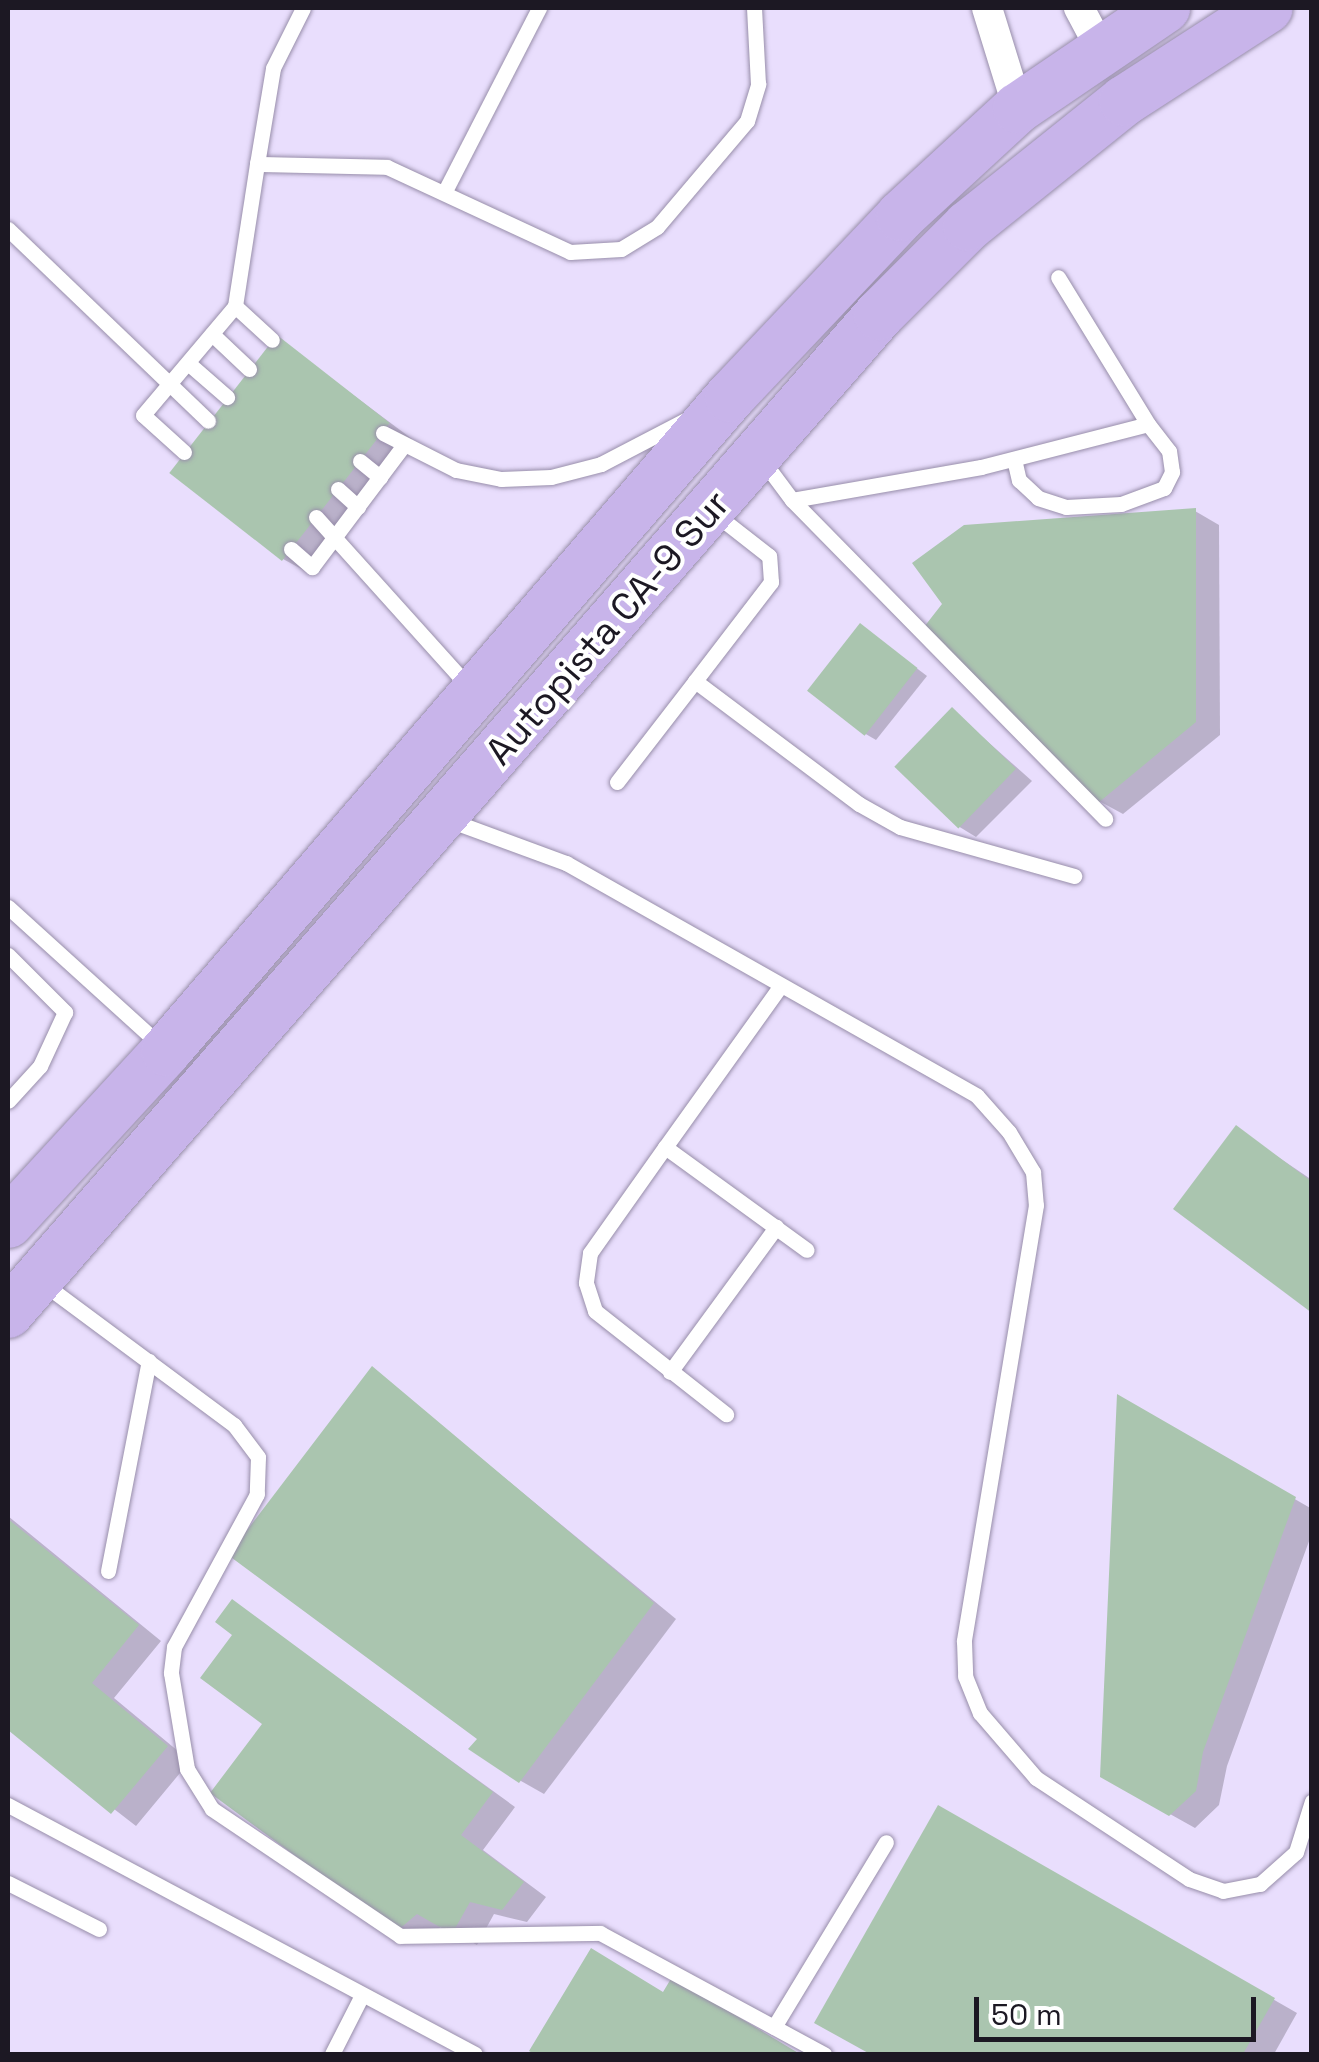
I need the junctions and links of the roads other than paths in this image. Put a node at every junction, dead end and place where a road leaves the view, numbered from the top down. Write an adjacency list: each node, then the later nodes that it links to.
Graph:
1 (303, 8): 10 (lane)
2 (539, 8): 11 (lane)
3 (754, 8): 11 (lane)
4 (987, 8): 9 (street)
5 (1078, 8): 8 (street)
6 (1165, 8): 8 (highway, Autopista CA-9 Sur)
7 (1268, 8): 27 (highway, Autopista CA-9 Sur)
8 (1102, 51): 9 (highway, Autopista CA-9 Sur)
9 (1018, 108): 21 (highway, Autopista CA-9 Sur)
10 (257, 164): 11 (lane); 14 (lane)
11 (445, 192)
12 (8, 229): 19 (lane)
13 (1058, 277): 23 (lane)
14 (235, 306): 15 (lane); 16 (lane)
15 (212, 334): 17 (lane); 18 (lane)
16 (272, 340)
17 (188, 363): 19 (lane); 20 (lane)
18 (249, 369)
19 (166, 388): 22 (lane); 26 (lane)
20 (228, 397)
21 (730, 397): 25 (lane); 39 (highway, Autopista CA-9 Sur)
22 (208, 421)
23 (1148, 424): 28 (lane); 28 (lane)
24 (383, 433): 25 (lane)
25 (404, 445): 30 (lane)
26 (184, 452)
27 (758, 454): 32 (lane); 34 (highway, Autopista CA-9 Sur)
28 (1014, 460): 32 (lane)
29 (360, 461): 30 (lane)
30 (380, 477): 33 (lane)
31 (338, 489): 33 (lane)
32 (792, 500): 42 (lane)
33 (358, 507): 36 (lane)
34 (710, 510): 38 (lane); 41 (highway, Autopista CA-9 Sur)
35 (316, 518): 36 (lane)
36 (336, 536): 37 (lane); 39 (lane)
37 (291, 549)
38 (694, 681): 40 (lane); 43 (lane)
39 (476, 695): 47 (highway, Autopista CA-9 Sur)
40 (617, 782)
41 (444, 818): 46 (lane); 53 (highway, Autopista CA-9 Sur)
42 (1105, 818)
43 (1074, 876)
44 (8, 907): 47 (lane)
45 (8, 954): 48 (lane)
46 (779, 988): 49 (lane); 58 (lane)
47 (166, 1051): 50 (highway, Autopista CA-9 Sur)
48 (8, 1102)
49 (665, 1146): 51 (lane); 55 (lane)
50 (8, 1223)
51 (776, 1227): 52 (lane); 55 (lane)
52 (808, 1250)
53 (22, 1296): 54 (lane)
54 (149, 1361): 57 (lane); 64 (lane)
55 (670, 1372): 56 (lane)
56 (726, 1414)
57 (108, 1571)
58 (1312, 1801)
59 (8, 1805): 63 (lane)
60 (886, 1842): 64 (lane)
61 (8, 1883): 62 (lane)
62 (98, 1929)
63 (362, 1995): 65 (lane); 66 (lane)
64 (774, 2027): 67 (lane)
65 (332, 2054)
66 (475, 2054)
67 (824, 2054)

